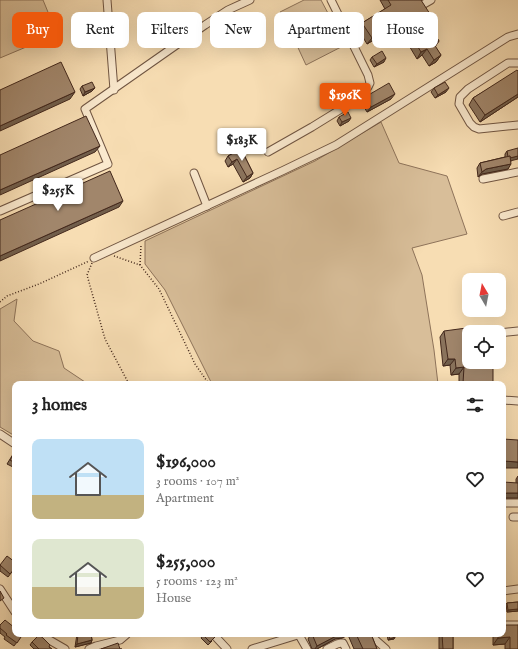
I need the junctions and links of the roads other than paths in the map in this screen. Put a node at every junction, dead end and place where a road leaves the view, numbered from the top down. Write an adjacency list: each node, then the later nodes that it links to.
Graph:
1 (106, 0): 8 (street)
2 (250, 0): 8 (street)
3 (331, 0): 10 (street)
4 (431, 0): 5 (street)
5 (424, 4)
6 (518, 34): 14 (street)
7 (518, 63): 9 (street)
8 (114, 90): 15 (street)
9 (518, 124)
10 (268, 152)
11 (518, 172): 13 (street)
12 (194, 174): 14 (street)
13 (483, 179)
14 (207, 206): 18 (street)
15 (0, 211)
16 (518, 212): 17 (street)
17 (503, 216)
18 (94, 258)
19 (518, 331): 20 (street)
20 (506, 332)
21 (506, 400): 22 (street)
22 (518, 401)
23 (0, 434): 24 (street)
24 (12, 442)
25 (506, 503): 26 (street)
26 (518, 503)
27 (0, 589): 30 (street)
28 (518, 589): 29 (street)
29 (506, 591)
30 (12, 607)
31 (518, 625): 32 (street)
32 (506, 626)
33 (44, 637): 39 (street)
34 (124, 637): 40 (street)
35 (216, 637): 41 (street)
36 (293, 637): 42 (street)
37 (301, 637): 43 (street)
38 (372, 637): 46 (street)
39 (65, 649)
40 (89, 649)
41 (227, 649)
42 (252, 649)
43 (307, 649)
44 (327, 649): 45 (street)
45 (346, 649)
46 (386, 649)

